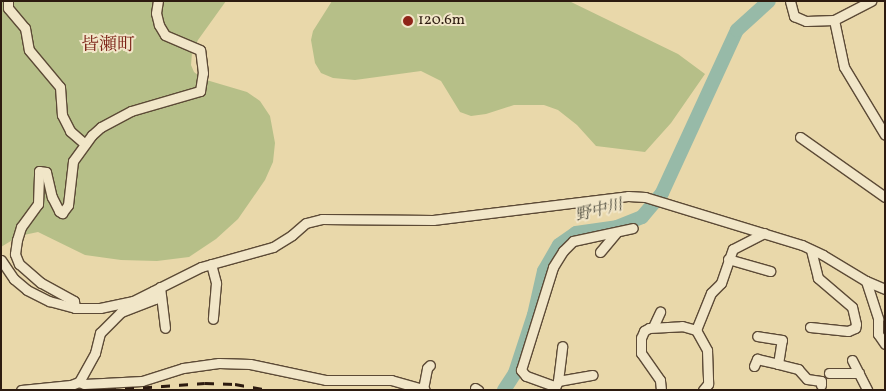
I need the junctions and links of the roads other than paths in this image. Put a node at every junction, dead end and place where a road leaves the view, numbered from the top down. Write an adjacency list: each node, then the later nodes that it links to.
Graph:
1 (8, 1): 8 (street)
2 (158, 1): 8 (street)
3 (790, 1): 5 (street)
4 (871, 1): 5 (street)
5 (834, 20): 6 (street)
6 (885, 135)
7 (800, 137): 9 (street)
8 (85, 144): 22 (street)
9 (885, 197)
10 (633, 228): 11 (street)
11 (616, 233): 14 (street); 41 (street)
12 (764, 233): 13 (street); 15 (street); 17 (street)
13 (810, 250): 19 (street); 27 (street)
14 (600, 252)
15 (728, 259): 18 (street); 28 (street)
16 (1, 260): 22 (street)
17 (212, 264): 20 (street); 24 (street)
18 (770, 271)
19 (866, 281): 21 (street); 29 (street)
20 (157, 289): 22 (street); 25 (street); 40 (street)
21 (885, 289)
22 (75, 308)
23 (660, 312): 26 (street)
24 (213, 319)
25 (165, 328)
26 (654, 328): 28 (street); 46 (street)
27 (810, 328)
28 (696, 330): 47 (street)
29 (882, 330): 31 (street)
30 (757, 336): 34 (street)
31 (885, 344)
32 (562, 346): 41 (street)
33 (852, 360): 39 (street)
34 (778, 364): 36 (street); 42 (street)
35 (430, 365): 45 (street)
36 (754, 366)
37 (587, 373): 41 (street)
38 (828, 373): 39 (street)
39 (859, 373): 48 (street)
40 (79, 382): 43 (street); 45 (street)
41 (555, 385)
42 (821, 385)
43 (45, 389): 44 (street)
44 (21, 390)
45 (424, 390)
46 (660, 390)
47 (703, 390)
48 (867, 390)

